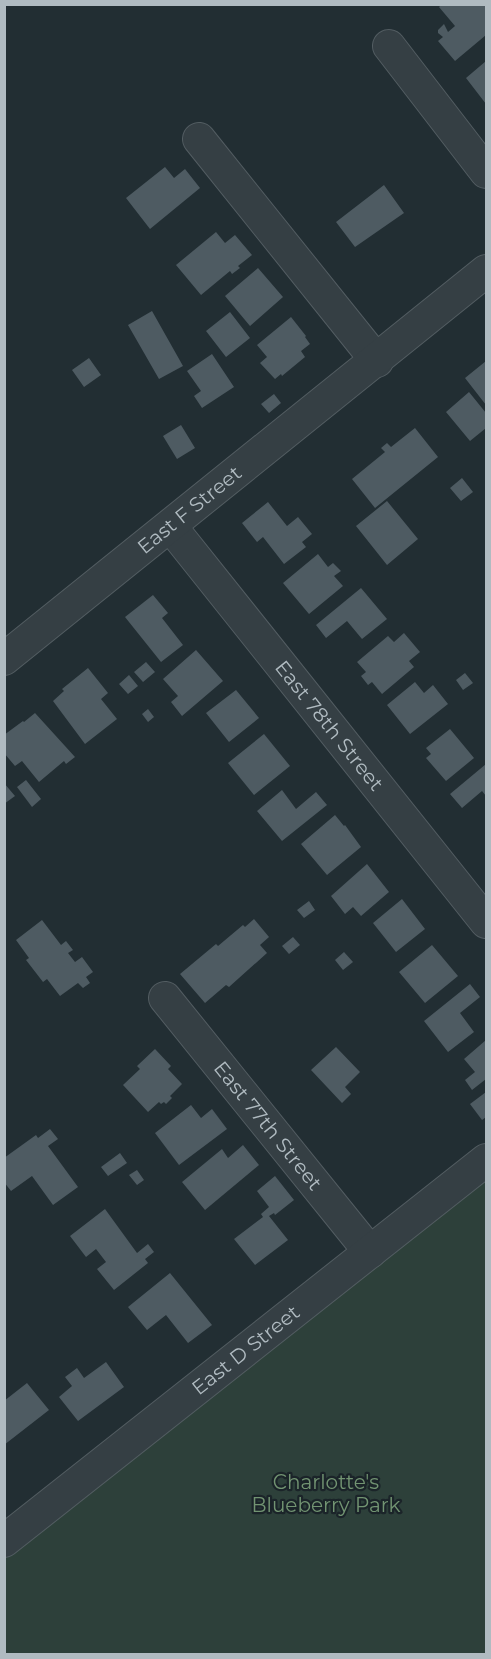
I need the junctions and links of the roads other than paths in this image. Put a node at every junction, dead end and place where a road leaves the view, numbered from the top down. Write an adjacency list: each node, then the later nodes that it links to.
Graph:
1 (389, 46): 3 (street)
2 (199, 139): 5 (street)
3 (486, 172)
4 (486, 271): 5 (street, East F Street)
5 (377, 361): 6 (street, East F Street)
6 (171, 527): 7 (street, East F Street); 8 (street, East 78th Street)
7 (4, 659)
8 (486, 922)
9 (165, 998): 11 (street, East 77th Street)
10 (486, 1160): 11 (street, East D Street)
11 (370, 1252): 12 (street, East D Street)
12 (4, 1541)

